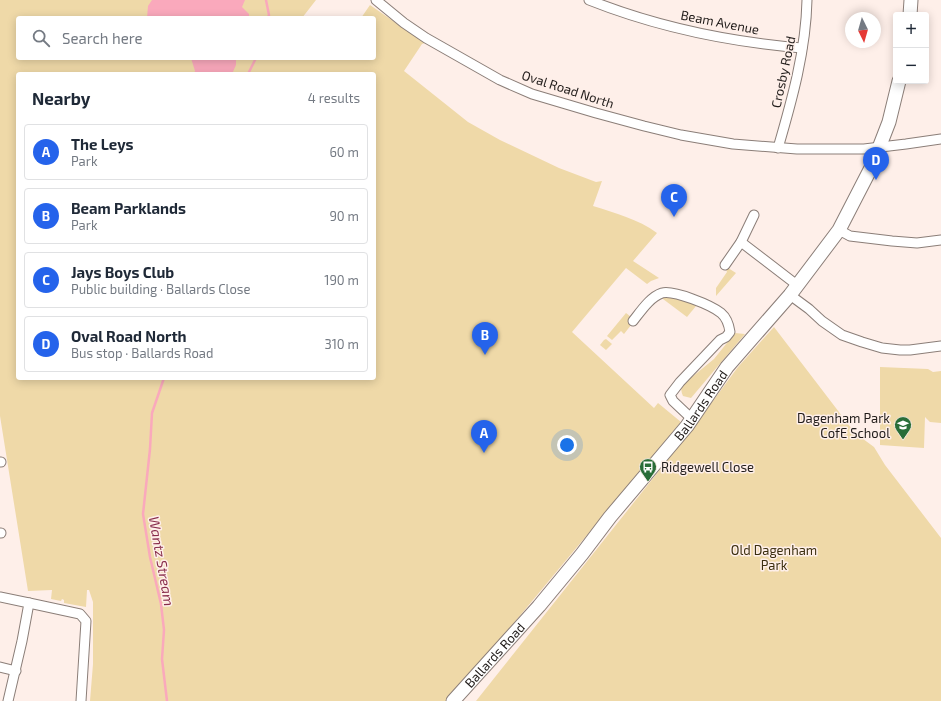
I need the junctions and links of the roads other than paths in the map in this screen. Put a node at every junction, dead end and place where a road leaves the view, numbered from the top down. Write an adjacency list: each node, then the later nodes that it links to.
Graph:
1 (376, 0): 9 (street, Oval Road North)
2 (589, 0): 6 (street, Beam Avenue)
3 (807, 0): 6 (street, Crosby Road)
4 (911, 0): 5 (main road)
5 (910, 12)
6 (802, 48): 9 (street, Crosby Road)
7 (898, 84): 10 (main road, Ballards Road)
8 (941, 138): 10 (street, Oval Road North)
9 (778, 148): 10 (street, Oval Road North)
10 (879, 148): 12 (main road, Ballards Road)
11 (754, 215): 14 (street)
12 (839, 230): 13 (street); 16 (main road, Ballards Road)
13 (941, 240)
14 (741, 242): 15 (street); 16 (street)
15 (725, 265)
16 (794, 290): 18 (street); 19 (main road, Ballards Road)
17 (633, 321): 19 (street)
18 (941, 346)
19 (692, 419): 26 (main road, Ballards Road)
20 (0, 597): 21 (street)
21 (29, 603): 23 (street); 25 (street)
22 (0, 667): 23 (street)
23 (16, 671): 24 (street)
24 (8, 701)
25 (81, 701)
26 (453, 701)

